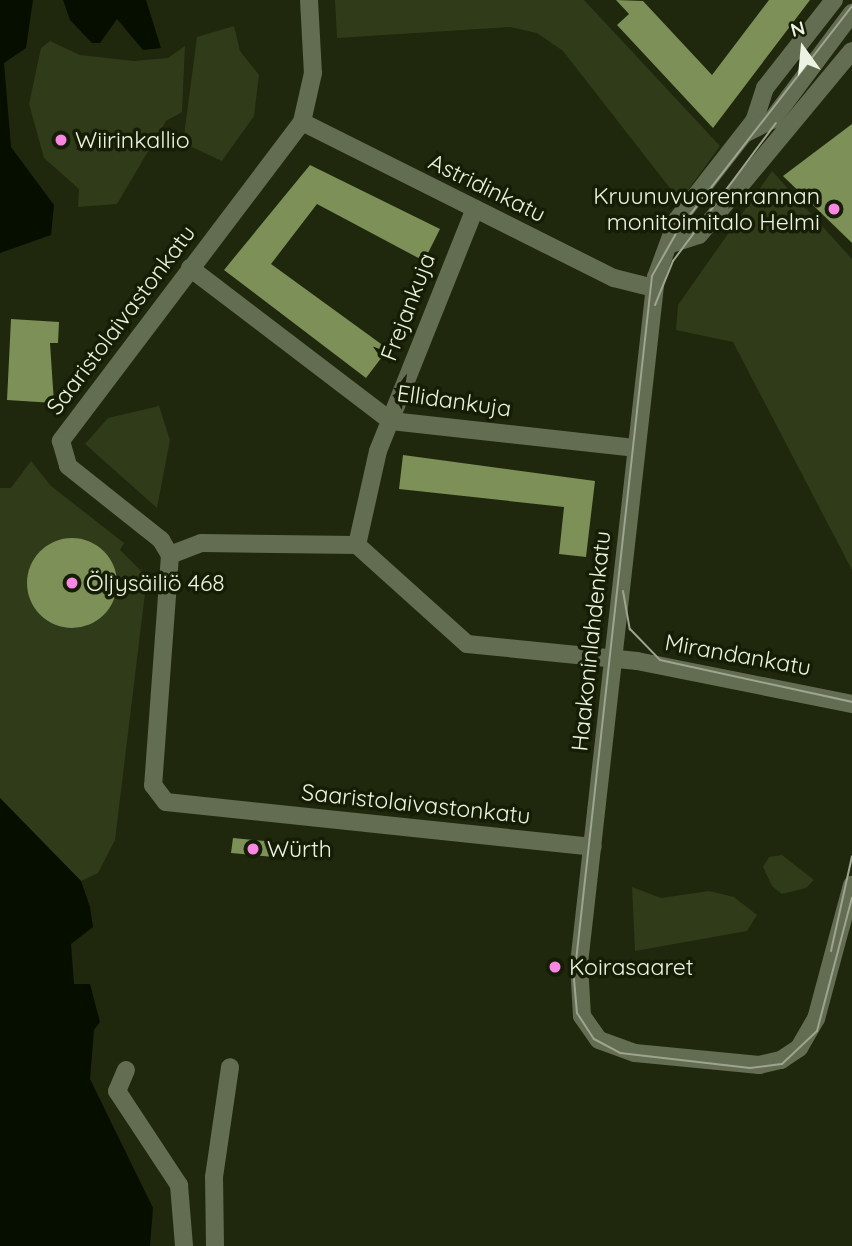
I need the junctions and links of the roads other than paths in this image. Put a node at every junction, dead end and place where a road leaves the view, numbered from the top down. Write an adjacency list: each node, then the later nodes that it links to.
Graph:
1 (309, 0): 6 (street, Saaristolaivastonkatu)
2 (834, 0): 7 (street, Haakoninlahdenkatu)
3 (852, 13): 5 (street, Haakoninlahdenkatu)
4 (852, 51): 8 (street, Haakoninlahdenkatu)
5 (772, 120): 7 (street, Haakoninlahdenkatu); 8 (street, Haakoninlahdenkatu)
6 (302, 122): 9 (street, Astridinkatu); 11 (street, Saaristolaivastonkatu)
7 (746, 133): 10 (street, Haakoninlahdenkatu)
8 (761, 155): 10 (street, Haakoninlahdenkatu)
9 (475, 209): 12 (street, Astridinkatu); 13 (street, Frejankuja)
10 (671, 244): 12 (street, Haakoninlahdenkatu)
11 (190, 268): 13 (street, Ellidankuja); 16 (street, Saaristolaivastonkatu)
12 (654, 288): 14 (street, Haakoninlahdenkatu)
13 (391, 421): 14 (street, Ellidankuja); 15 (street, Frejankuja)
14 (635, 448): 17 (street, Haakoninlahdenkatu)
15 (356, 545): 16 (street); 17 (street, Mirandankatu)
16 (170, 555): 19 (street, Saaristolaivastonkatu)
17 (614, 659): 18 (street, Mirandankatu); 19 (street, Haakoninlahdenkatu)
18 (852, 704)
19 (593, 847): 20 (street, Haakoninlahdenkatu)
20 (852, 885)
21 (230, 1068): 24 (street)
22 (126, 1070): 23 (street)
23 (184, 1246)
24 (215, 1246)

